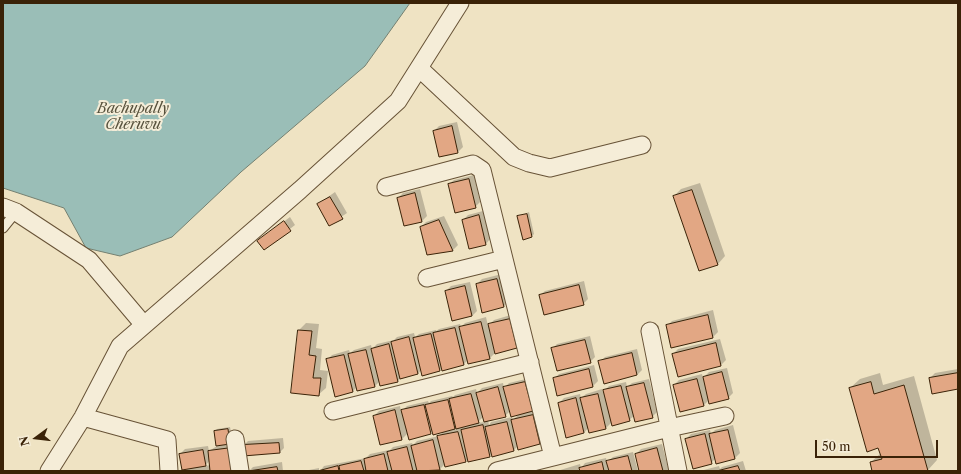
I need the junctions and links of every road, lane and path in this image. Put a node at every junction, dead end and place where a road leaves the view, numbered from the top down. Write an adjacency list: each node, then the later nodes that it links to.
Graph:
1 (460, 3): 2 (street)
2 (419, 68): 3 (street); 9 (street)
3 (642, 145)
4 (386, 187): 7 (street)
5 (10, 210): 6 (lane); 9 (street)
6 (3, 228)
7 (504, 259): 8 (street); 11 (street)
8 (426, 278)
9 (144, 325): 14 (street)
10 (650, 331): 15 (street)
11 (530, 362): 12 (street); 17 (street)
12 (333, 411)
13 (725, 416): 15 (street)
14 (83, 417): 18 (street); 19 (street)
15 (669, 428): 17 (street); 22 (street)
16 (235, 439): 20 (street)
17 (553, 457): 21 (street)
18 (49, 471)
19 (169, 471)
20 (240, 471)
21 (497, 471)
22 (678, 471)

